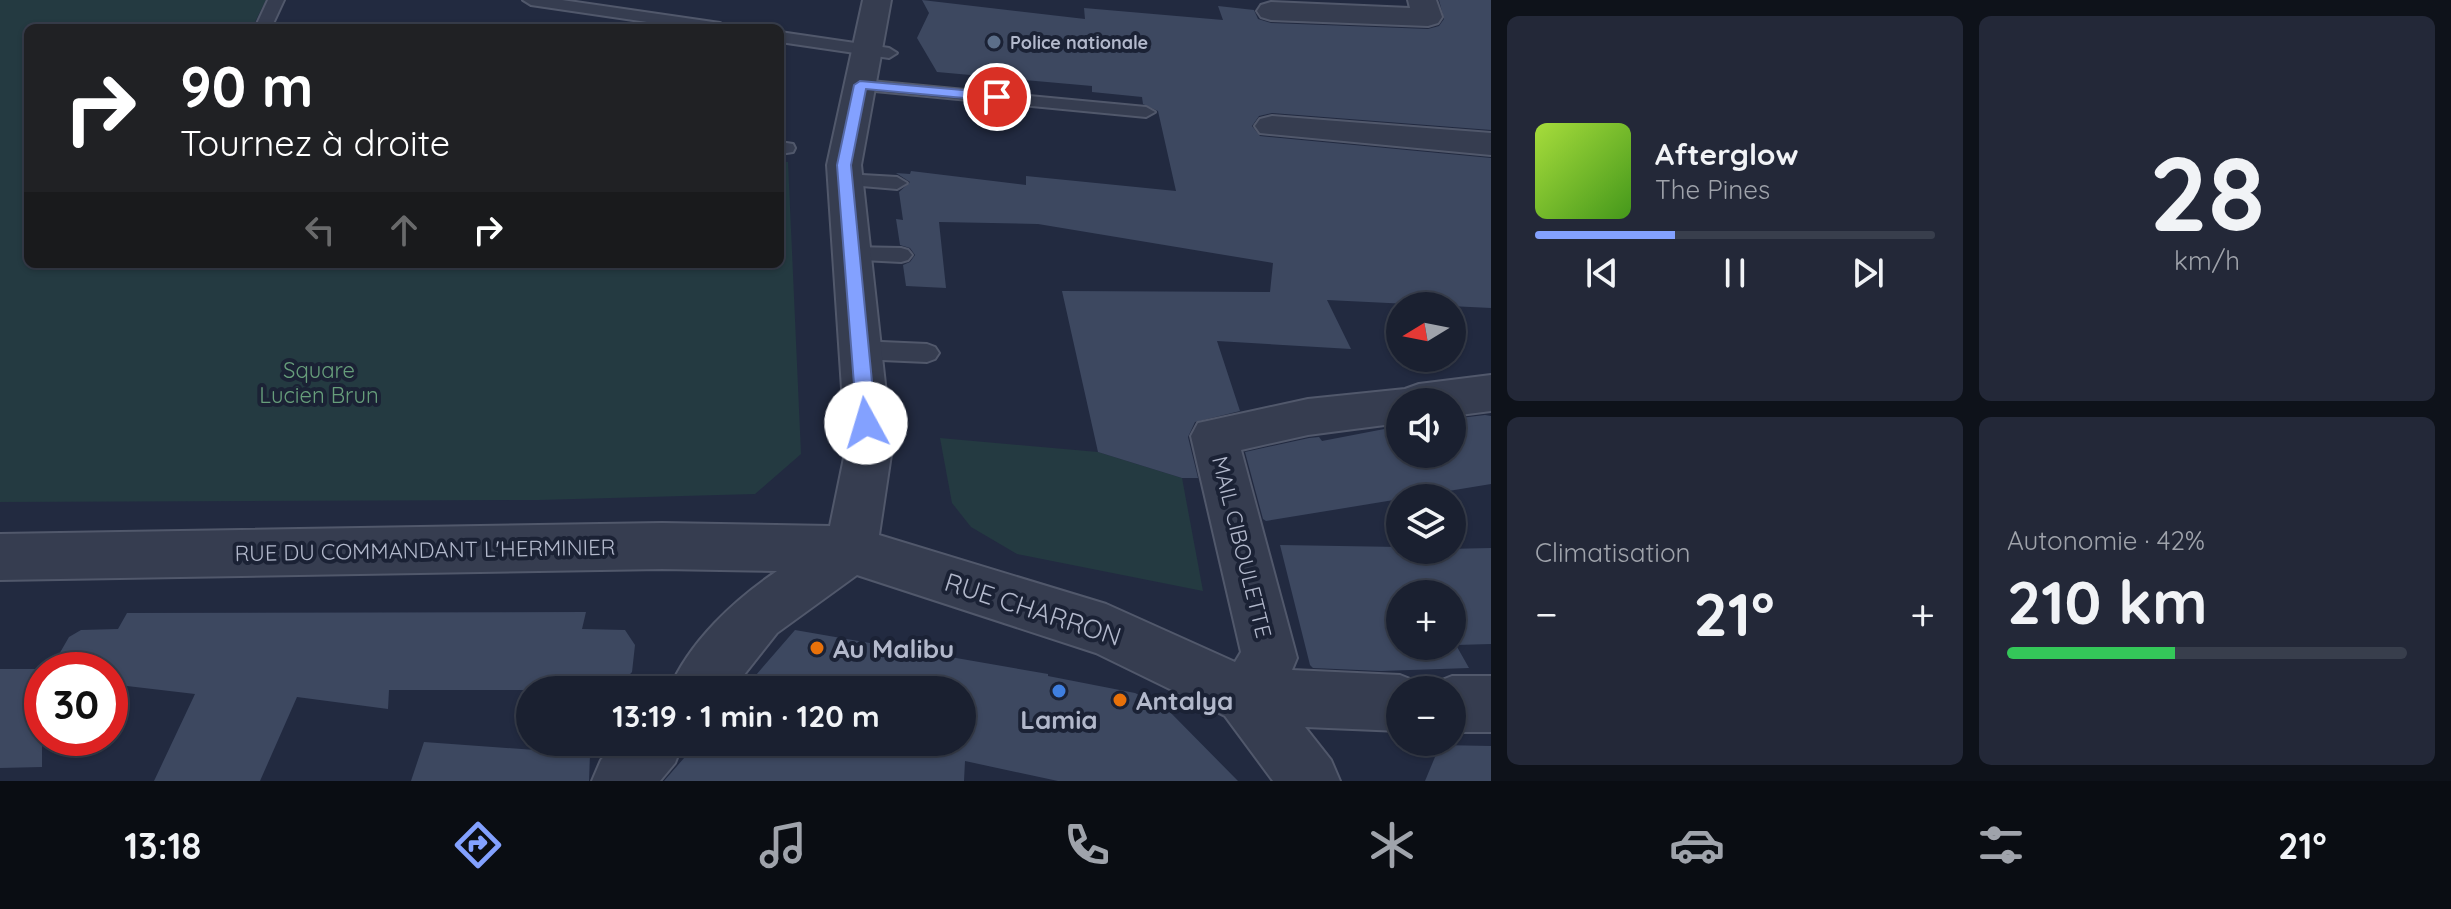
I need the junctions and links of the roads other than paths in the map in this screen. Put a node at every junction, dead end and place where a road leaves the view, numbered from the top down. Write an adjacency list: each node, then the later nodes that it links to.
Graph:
1 (276, 0): 6 (lane)
2 (531, 0): 7 (lane)
3 (877, 0): 9 (street)
4 (1422, 0): 5 (street)
5 (1271, 11)
6 (265, 24)
7 (693, 24)
8 (784, 38): 9 (lane)
9 (872, 62): 10 (lane); 13 (street)
10 (1146, 112)
11 (1272, 126): 12 (street)
12 (1491, 144)
13 (845, 180): 14 (lane); 15 (street)
14 (897, 183)
15 (850, 254): 16 (lane); 17 (street)
16 (901, 255)
17 (859, 350): 18 (lane); 22 (street)
18 (927, 353)
19 (1491, 393): 20 (street)
20 (1466, 396)
21 (1386, 407): 25 (street, MAIL CIBOULETTE)
22 (851, 550): 23 (street, RUE DU COMMANDANT L'HERMINIER); 24 (street); 25 (street, RUE CHARRON)
23 (0, 557)
24 (708, 676)
25 (1245, 696): 26 (street); 31 (street, RUE CHARRON)
26 (1386, 702)
27 (1466, 704): 28 (street)
28 (1491, 704)
29 (643, 756): 30 (street)
30 (622, 781)
31 (1310, 781)

